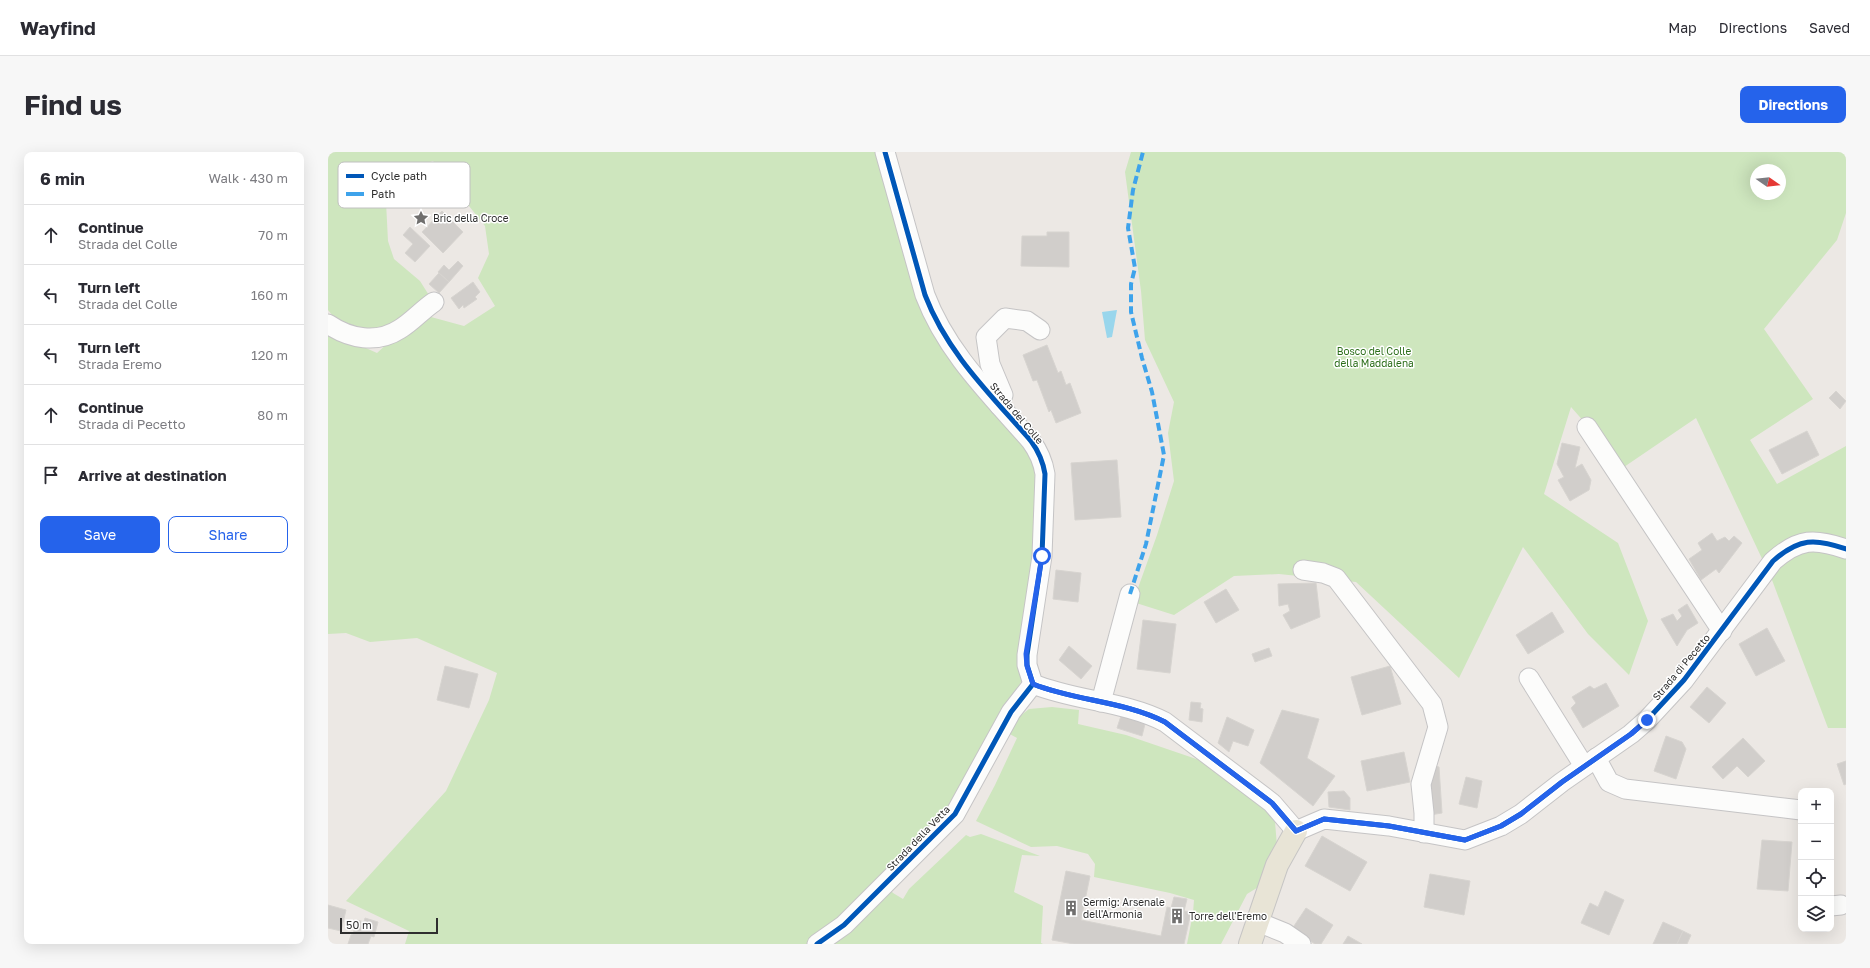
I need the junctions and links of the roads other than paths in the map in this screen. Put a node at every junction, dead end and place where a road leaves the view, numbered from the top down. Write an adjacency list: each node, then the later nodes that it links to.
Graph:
1 (885, 152): 5 (street, Strada del Colle)
2 (434, 302): 3 (street)
3 (328, 324)
4 (1040, 330): 5 (street)
5 (999, 405): 12 (street, Strada del Colle)
6 (1587, 427): 10 (street)
7 (1846, 549): 10 (street, Strada di Pecetto)
8 (1303, 570): 17 (street)
9 (1130, 594): 13 (street)
10 (1722, 631): 14 (street, Strada di Pecetto)
11 (1529, 678): 14 (street)
12 (1033, 684): 13 (street); 19 (street, Strada della Vetta)
13 (1101, 702): 16 (street)
14 (1590, 762): 15 (street); 17 (street, Strada di Pecetto)
15 (1798, 810)
16 (1296, 831): 17 (street, Strada di Pecetto); 18 (main road)
17 (1424, 833)
18 (1258, 922): 20 (main road); 21 (street)
19 (817, 944)
20 (1250, 944)
21 (1301, 944)

